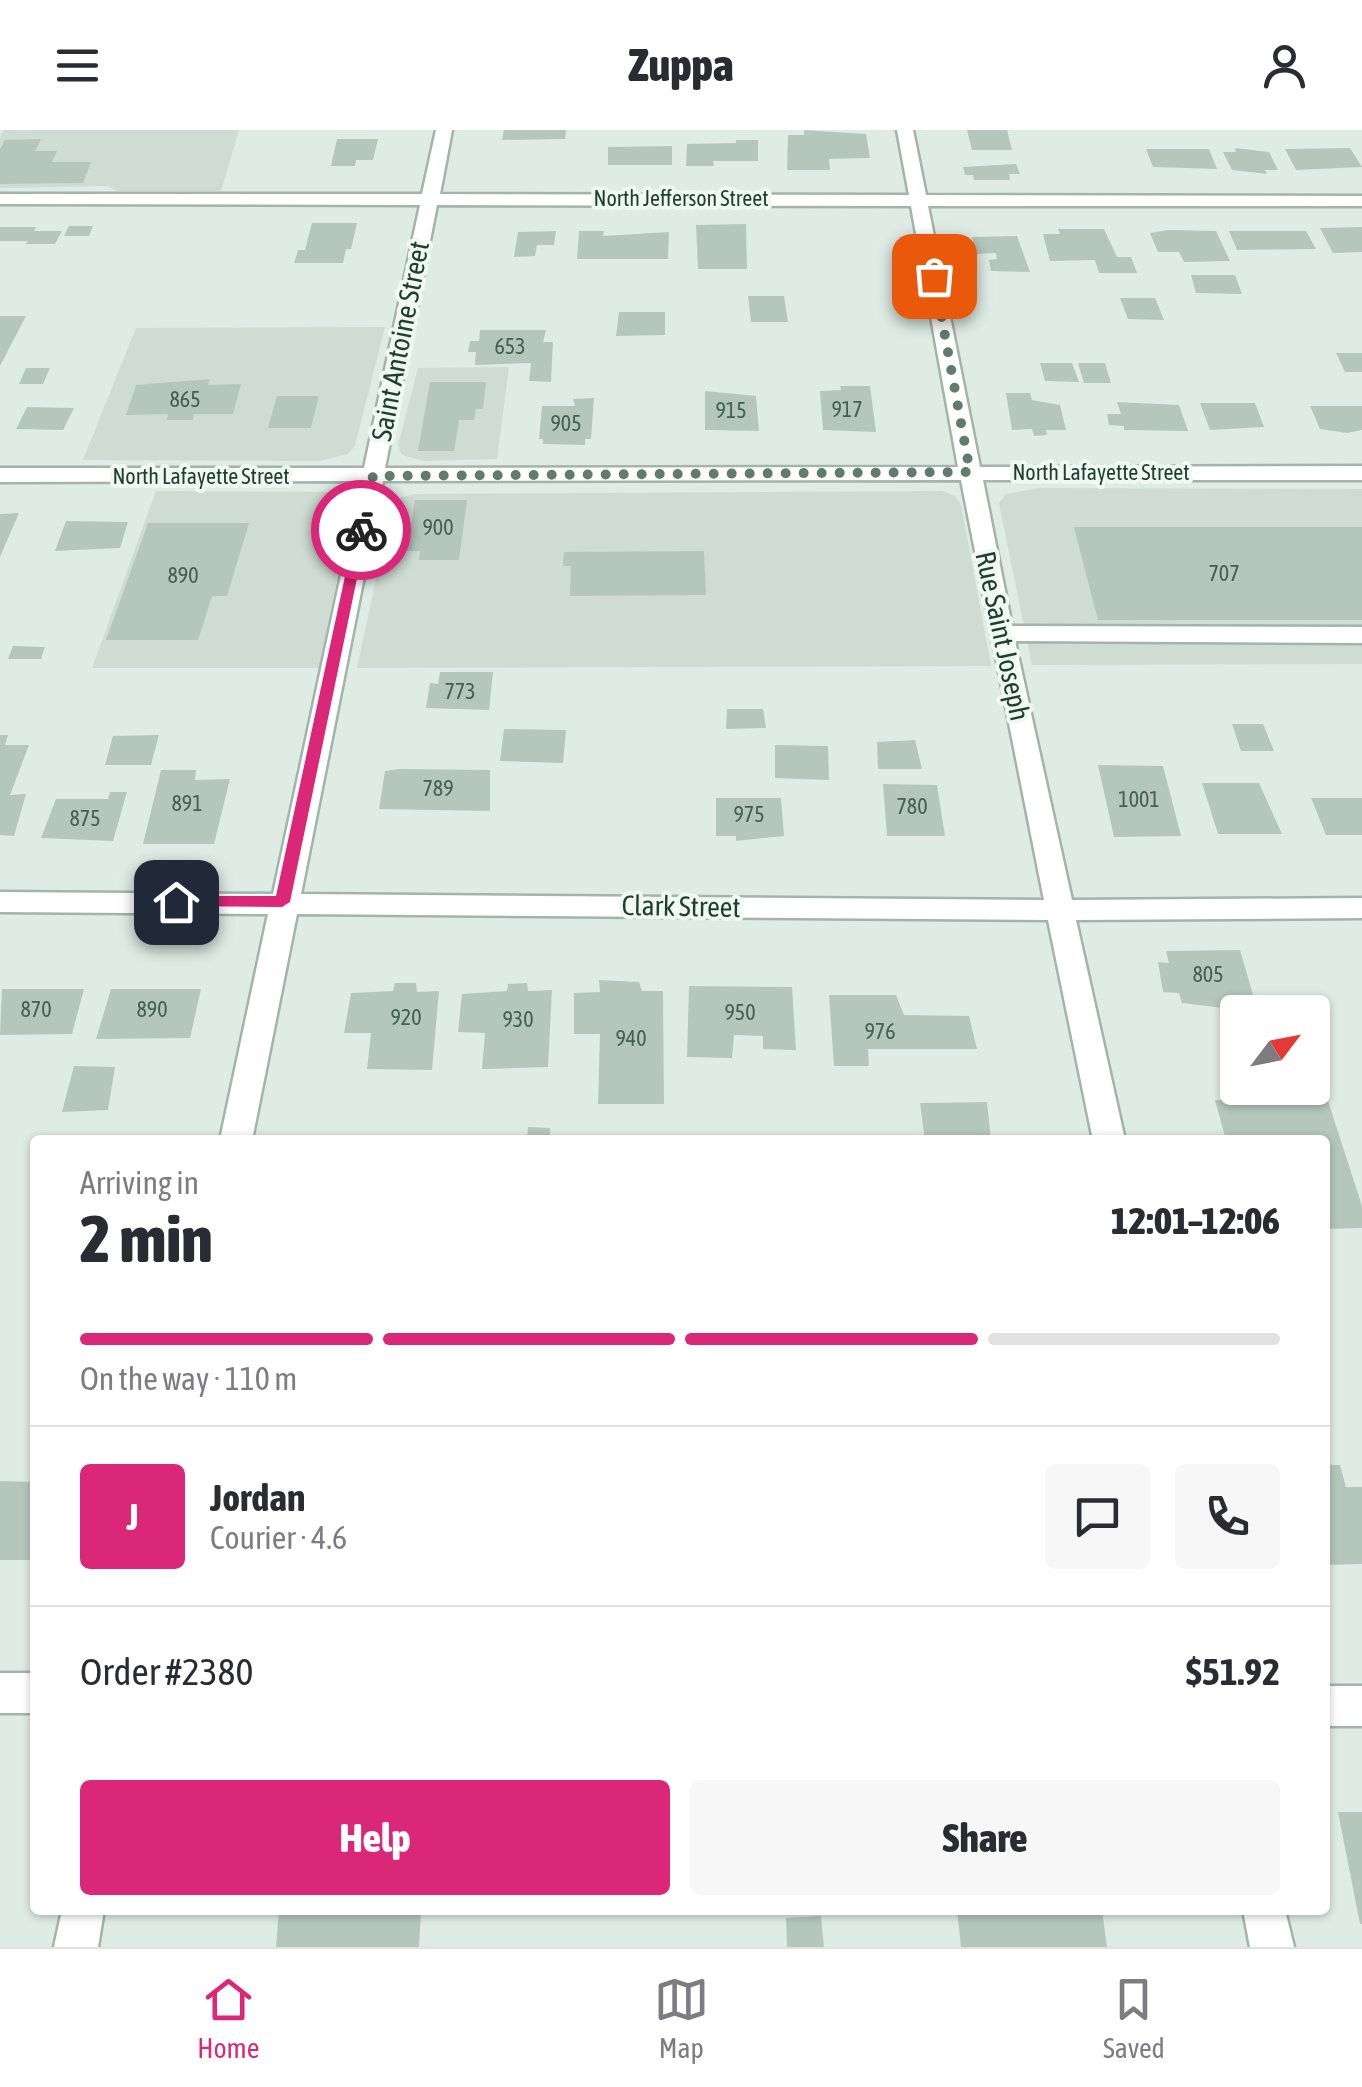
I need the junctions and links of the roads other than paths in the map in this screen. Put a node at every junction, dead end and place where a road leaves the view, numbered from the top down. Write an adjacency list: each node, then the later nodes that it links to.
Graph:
1 (444, 130): 4 (street, Saint Antoine Street)
2 (904, 130): 5 (street, Rue Saint Joseph)
3 (0, 198): 4 (street, North Jefferson Street)
4 (428, 198): 5 (street, North Jefferson Street); 10 (street, Saint Antoine Street)
5 (919, 198): 6 (street, North Jefferson Street); 7 (street, Rue Saint Joseph)
6 (1362, 201)
7 (970, 472): 8 (street, North Lafayette Street); 10 (street, North Lafayette Street); 11 (street, Rue Saint Joseph)
8 (1362, 473)
9 (0, 475): 10 (street, North Lafayette Street)
10 (373, 476): 14 (street, Saint Antoine Street)
11 (1001, 633): 12 (street); 16 (street, Rue Saint Joseph)
12 (1362, 634)
13 (0, 902): 14 (street, Clark Street)
14 (282, 902): 16 (street, Clark Street); 17 (street, Saint Antoine Street)
15 (1362, 908): 16 (street, Clark Street)
16 (1062, 910): 18 (street, Rue Saint Joseph)
17 (237, 1135)
18 (1107, 1135)
19 (0, 1693): 20 (street)
20 (30, 1694)
21 (1330, 1706): 22 (street)
22 (1362, 1706)
23 (82, 1915): 25 (street)
24 (1265, 1915): 26 (street)
25 (76, 1947)
26 (1272, 1947)

